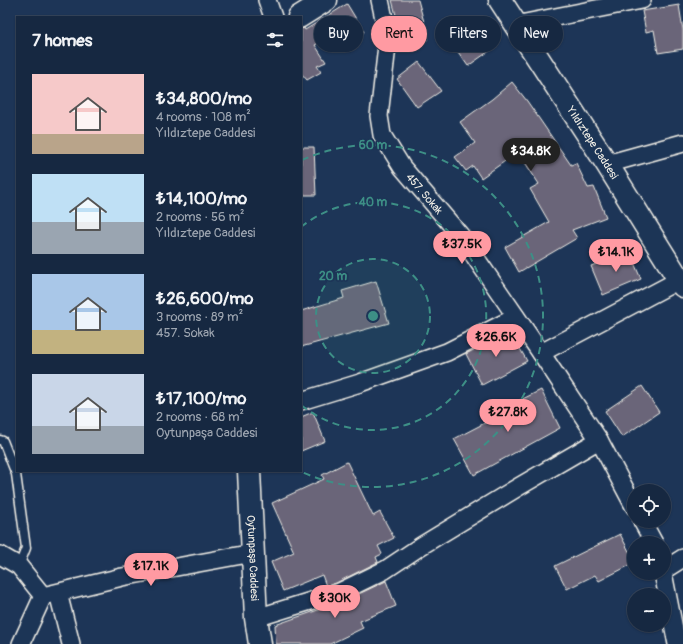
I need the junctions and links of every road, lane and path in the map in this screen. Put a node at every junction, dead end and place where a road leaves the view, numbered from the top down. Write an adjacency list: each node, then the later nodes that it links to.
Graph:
1 (267, 0): 6 (street)
2 (326, 0): 7 (street)
3 (380, 0): 14 (street, 457. Sokak)
4 (500, 0): 8 (street, Yıldıztepe Caddesi)
5 (642, 0): 9 (street)
6 (273, 16)
7 (301, 16)
8 (510, 16)
9 (561, 16)
10 (533, 52): 12 (street, Yıldıztepe Caddesi)
11 (683, 143): 12 (street)
12 (607, 164): 13 (street, Yıldıztepe Caddesi)
13 (681, 283): 15 (street)
14 (516, 317): 15 (street, 457. Sokak); 16 (street)
15 (541, 353): 18 (street, 457. Sokak)
16 (302, 401)
17 (0, 440): 24 (lane)
18 (599, 440): 20 (street, 457. Sokak); 28 (street)
19 (249, 472): 21 (street, Oytunpaşa Caddesi)
20 (627, 493)
21 (253, 553): 27 (street); 28 (street, Oytunpaşa Caddesi)
22 (0, 555): 24 (street)
23 (683, 558): 25 (street)
24 (19, 566): 27 (street)
25 (671, 566)
26 (664, 580): 32 (street)
27 (50, 594): 29 (street); 30 (street)
28 (256, 618): 31 (street, Oytunpaşa Caddesi)
29 (21, 644)
30 (71, 644)
31 (260, 644)
32 (677, 644)

